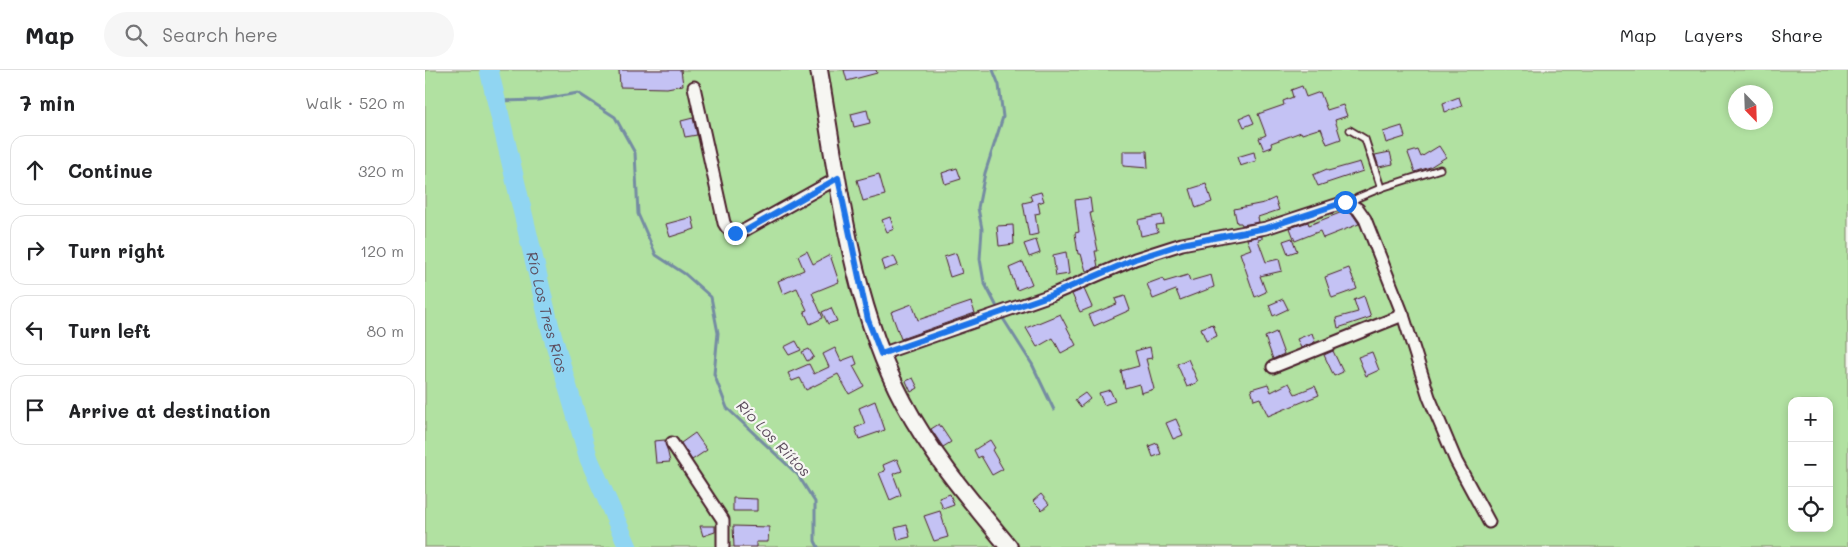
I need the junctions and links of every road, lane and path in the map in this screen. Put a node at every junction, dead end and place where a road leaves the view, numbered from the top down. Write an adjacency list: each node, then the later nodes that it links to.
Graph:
1 (819, 70): 5 (main road)
2 (693, 87): 5 (street)
3 (1350, 130): 6 (lane)
4 (1440, 169): 6 (lane)
5 (838, 178): 9 (main road)
6 (1381, 188): 7 (lane)
7 (1349, 204): 8 (street); 9 (street)
8 (1403, 315): 10 (street); 12 (street)
9 (881, 354): 14 (main road)
10 (1273, 367)
11 (672, 443): 13 (street)
12 (1489, 522)
13 (723, 547)
14 (1009, 547)

